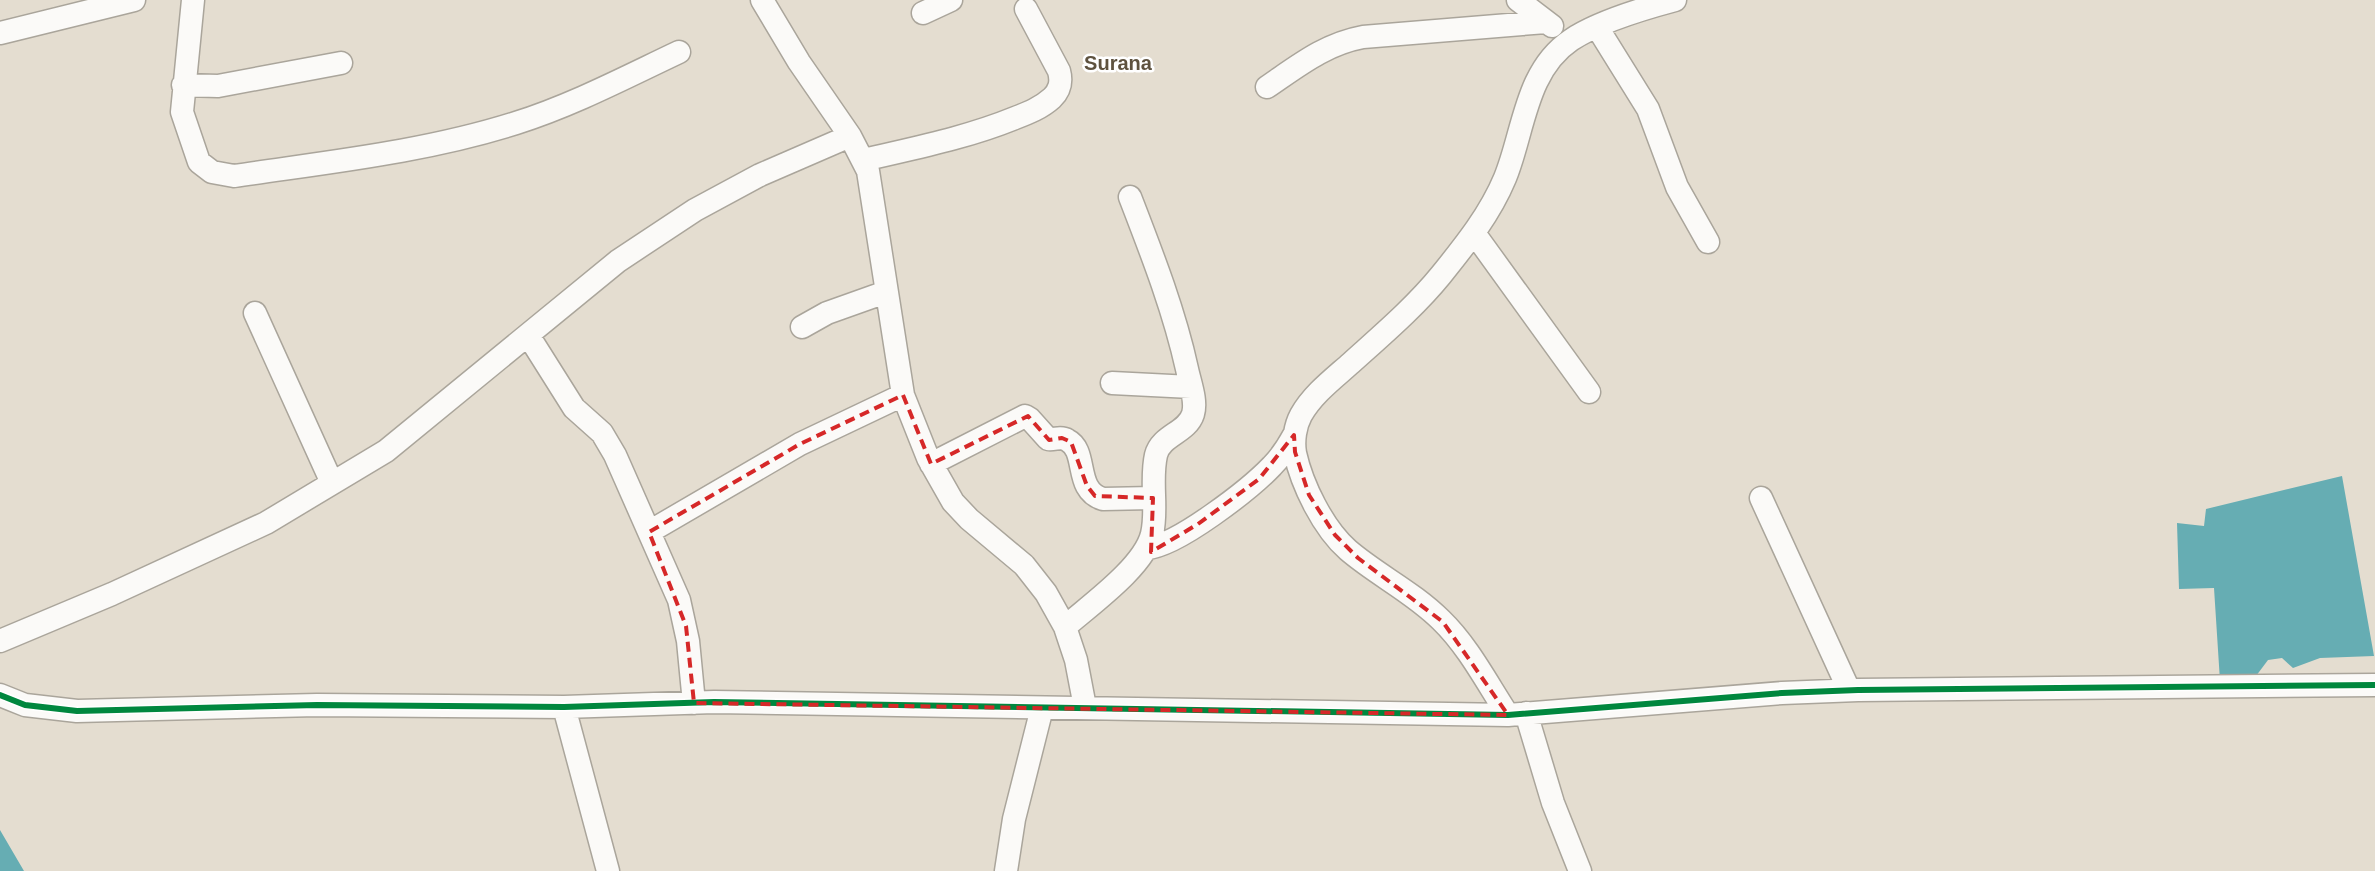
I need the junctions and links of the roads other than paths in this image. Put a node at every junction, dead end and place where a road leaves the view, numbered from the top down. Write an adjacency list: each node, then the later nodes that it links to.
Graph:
1 (134, 0): 11 (street)
2 (193, 0): 15 (street)
3 (762, 0): 17 (street)
4 (951, 0): 8 (street)
5 (1518, 0): 9 (street)
6 (1675, 0): 10 (street)
7 (1026, 9): 18 (street)
8 (923, 13)
9 (1546, 22): 12 (street); 16 (street)
10 (1597, 27): 12 (street); 21 (street)
11 (0, 33)
12 (1570, 40): 20 (street)
13 (679, 52): 15 (street)
14 (341, 64): 15 (street)
15 (184, 85)
16 (1267, 87)
17 (850, 136): 18 (street); 25 (street)
18 (864, 160): 22 (street)
19 (1130, 198): 27 (street)
20 (1474, 233): 28 (street); 30 (street)
21 (1708, 242)
22 (886, 292): 24 (street); 29 (street)
23 (255, 313): 32 (street)
24 (802, 327)
25 (528, 335): 32 (street); 35 (street)
26 (1112, 383): 27 (street)
27 (1191, 387): 33 (street)
28 (1588, 392)
29 (903, 394): 31 (street); 35 (street)
30 (1294, 435): 36 (street); 46 (street)
31 (931, 464): 33 (street); 37 (street)
32 (332, 483): 38 (street)
33 (1153, 498): 36 (street)
34 (1761, 498): 40 (street)
35 (649, 532): 42 (street)
36 (1147, 548): 37 (street)
37 (1065, 627): 44 (street)
38 (0, 641)
39 (2375, 684): 40 (street)
40 (1849, 690): 46 (street)
41 (0, 695): 43 (street)
42 (694, 703): 43 (street); 45 (street)
43 (564, 707): 47 (street)
44 (1085, 707): 45 (street); 46 (street)
45 (1042, 708): 48 (street)
46 (1517, 714): 49 (street)
47 (608, 871)
48 (1006, 871)
49 (1580, 871)

